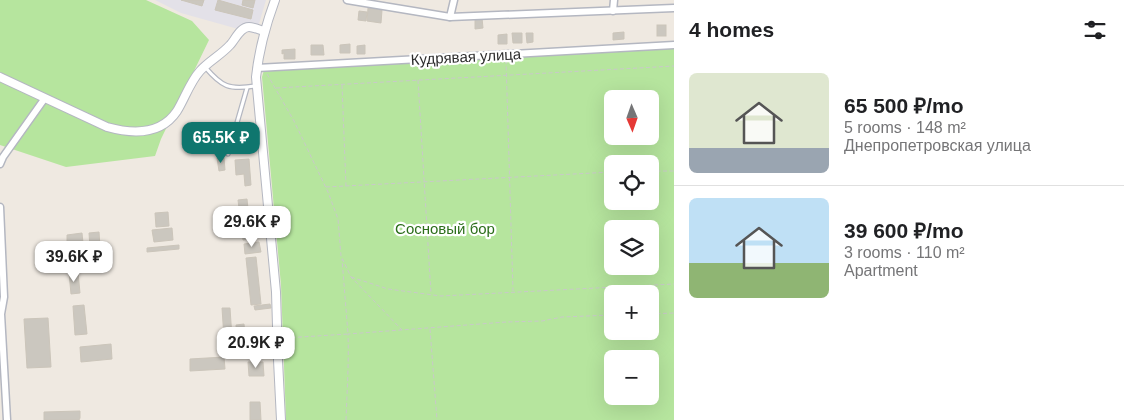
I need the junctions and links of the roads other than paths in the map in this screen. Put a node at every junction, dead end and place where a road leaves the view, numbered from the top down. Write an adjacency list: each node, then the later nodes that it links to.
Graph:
1 (275, 0): 8 (street)
2 (347, 0): 7 (street)
3 (454, 0): 7 (street)
4 (614, 0): 6 (street)
5 (674, 8): 6 (street)
6 (613, 11): 7 (street)
7 (450, 17)
8 (264, 31): 10 (street); 11 (street)
9 (674, 45): 11 (street, Кудрявая улица)
10 (204, 66): 14 (lane); 15 (street)
11 (257, 68): 13 (street)
12 (0, 78): 15 (street)
13 (257, 86): 14 (lane); 21 (street)
14 (247, 88): 16 (lane)
15 (45, 98): 17 (street)
16 (228, 154)
17 (0, 164)
18 (0, 208): 19 (street)
19 (1, 230): 20 (street)
20 (7, 420)
21 (281, 420)

